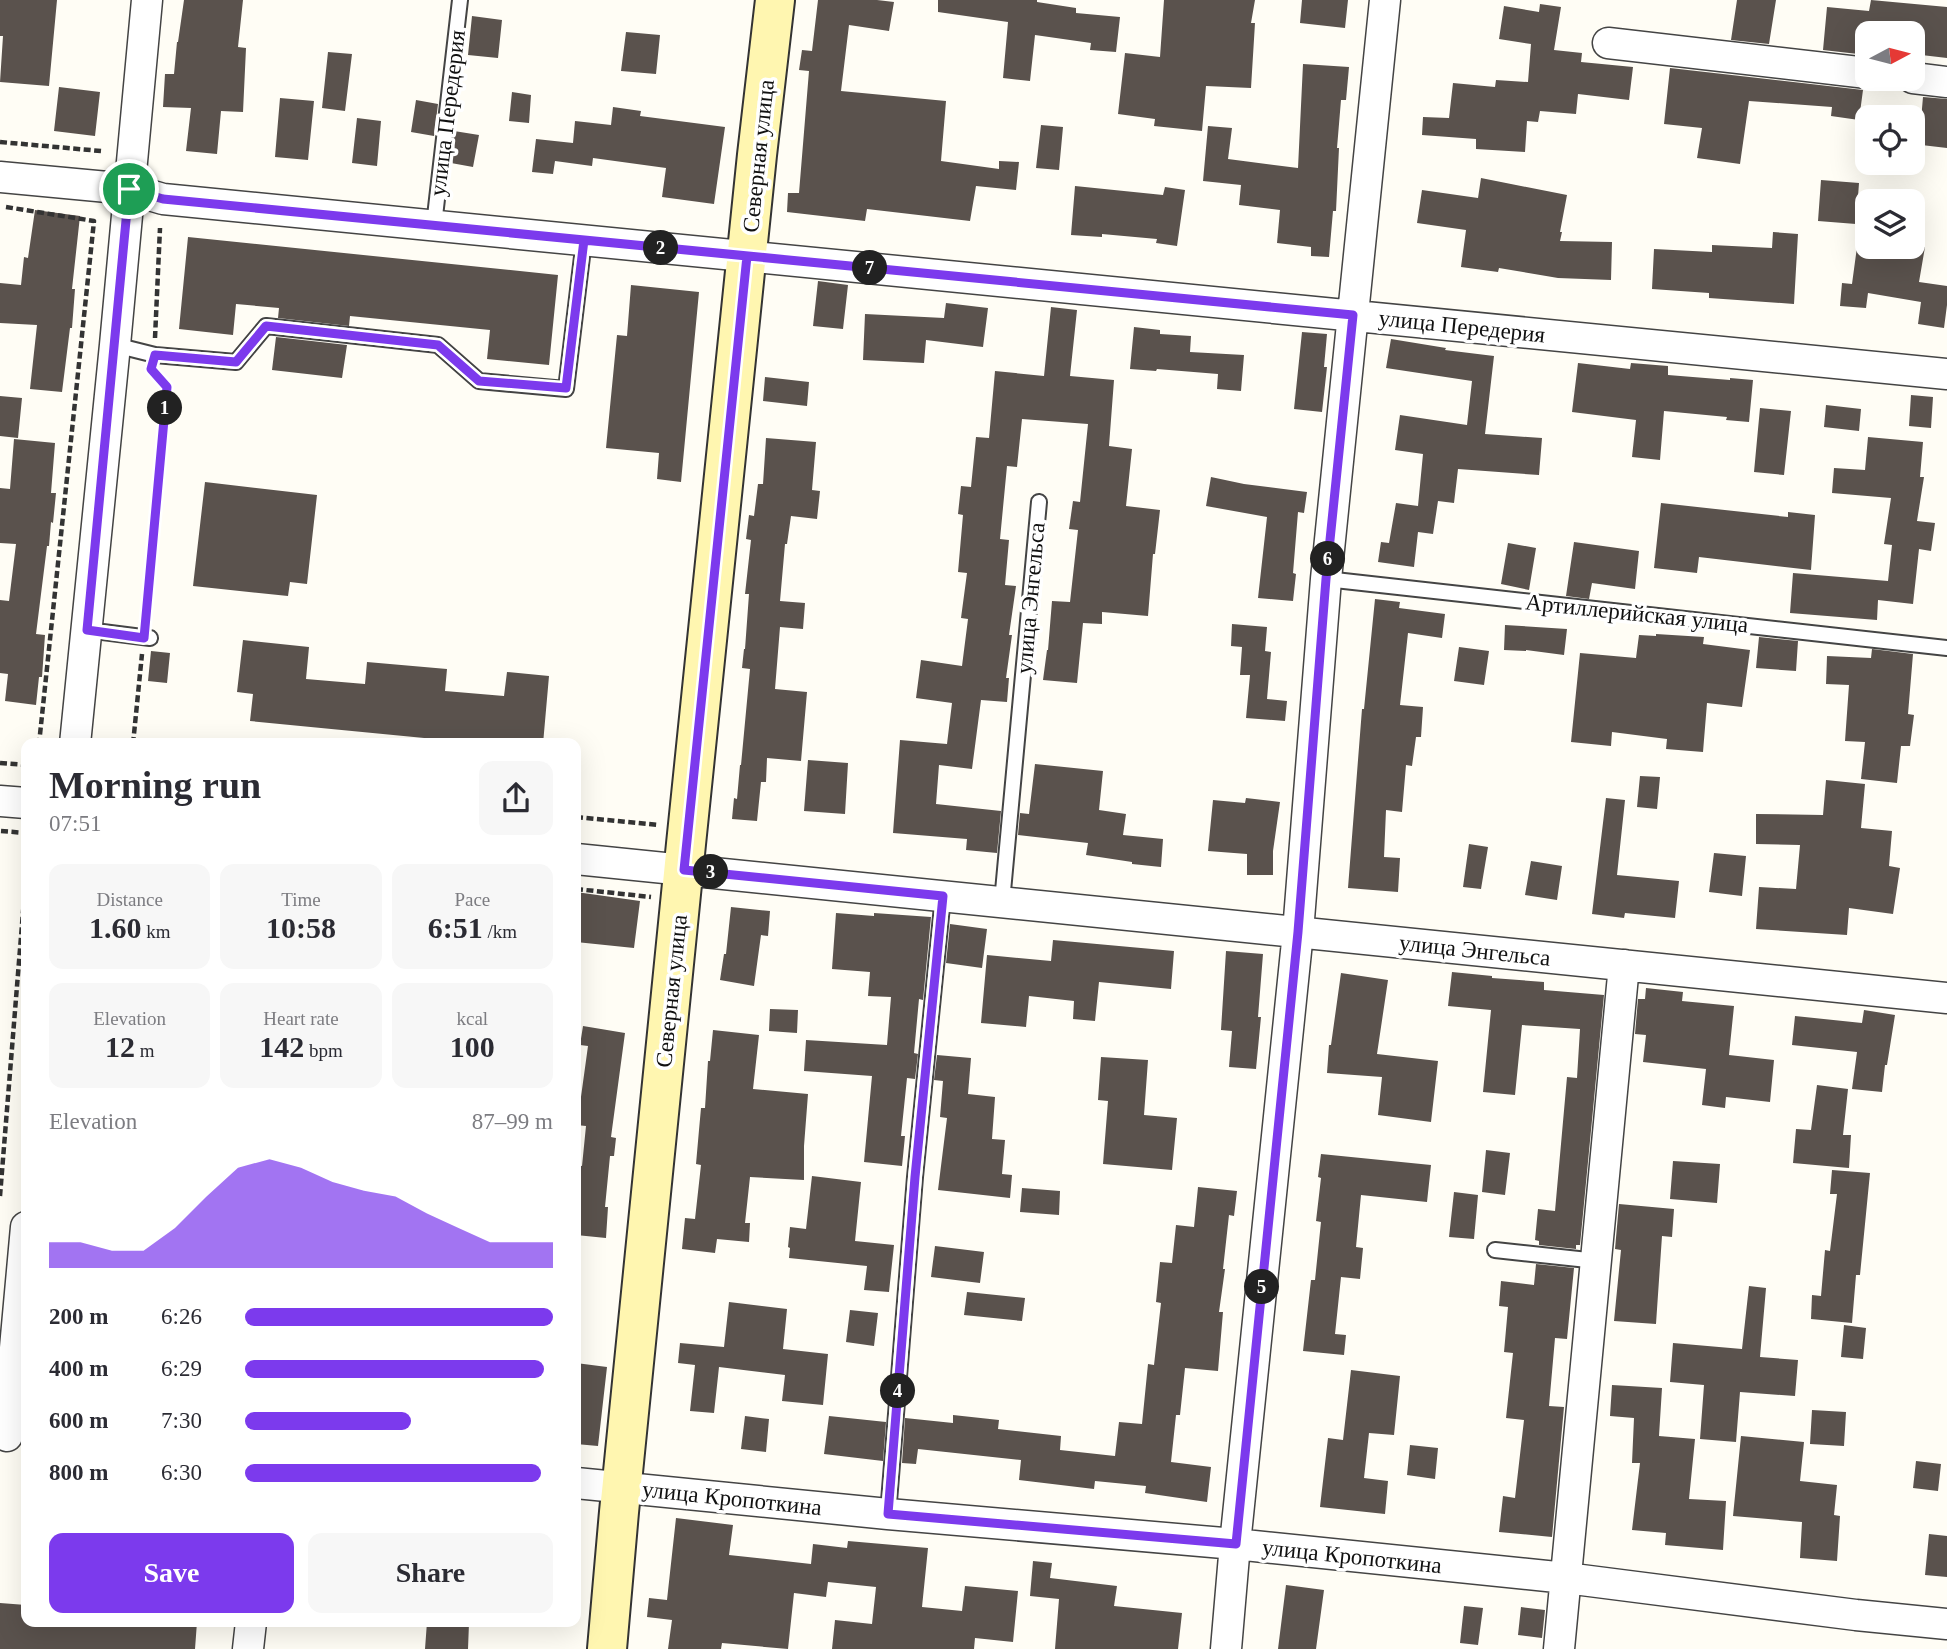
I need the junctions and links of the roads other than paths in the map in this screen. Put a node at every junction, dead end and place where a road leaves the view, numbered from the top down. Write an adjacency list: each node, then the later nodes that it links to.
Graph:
1 (147, 0): 10 (street)
2 (460, 0): 11 (lane, улица Передерия)
3 (775, 0): 13 (main road, Северная улица)
4 (1385, 0): 14 (street)
5 (1608, 43): 6 (street)
6 (1855, 72)
7 (1925, 79): 8 (street)
8 (1947, 82)
9 (0, 177): 10 (street, улица Передерия)
10 (129, 189): 11 (street, улица Передерия); 15 (street)
11 (434, 225): 12 (street, улица Передерия)
12 (584, 240): 13 (street, улица Передерия); 15 (lane)
13 (747, 256): 14 (street, улица Передерия); 26 (main road, Северная улица)
14 (1353, 315): 16 (street, улица Передерия); 18 (street)
15 (115, 345): 19 (street)
16 (1947, 374)
17 (1039, 502): 28 (lane, улица Энгельса)
18 (1326, 579): 21 (lane, Артиллерийская улица); 29 (street)
19 (87, 630): 20 (lane); 22 (street)
20 (147, 638)
21 (1947, 648)
22 (76, 738)
23 (0, 801): 24 (street)
24 (21, 803)
25 (581, 860): 26 (street, улица Энгельса)
26 (684, 870): 27 (street, улица Энгельса); 37 (main road, Северная улица)
27 (943, 896): 28 (street, улица Энгельса); 38 (lane)
28 (1002, 902): 29 (street, улица Энгельса)
29 (1298, 932): 30 (street, улица Энгельса); 39 (street)
30 (1624, 965): 31 (street, улица Энгельса); 33 (street)
31 (1947, 998)
32 (1494, 1250): 33 (lane)
33 (1597, 1261): 40 (street)
34 (21, 1297): 35 (street)
35 (11, 1436)
36 (581, 1484): 37 (street, улица Кропоткина)
37 (622, 1488): 38 (street, улица Кропоткина); 44 (main road, Северная улица)
38 (888, 1514): 39 (street, улица Кропоткина)
39 (1236, 1544): 40 (street, улица Кропоткина); 45 (street)
40 (1566, 1578): 41 (street, улица Кропоткина); 46 (street)
41 (1947, 1624)
42 (250, 1627): 43 (street)
43 (248, 1649)
44 (607, 1649)
45 (1226, 1649)
46 (1559, 1649)

